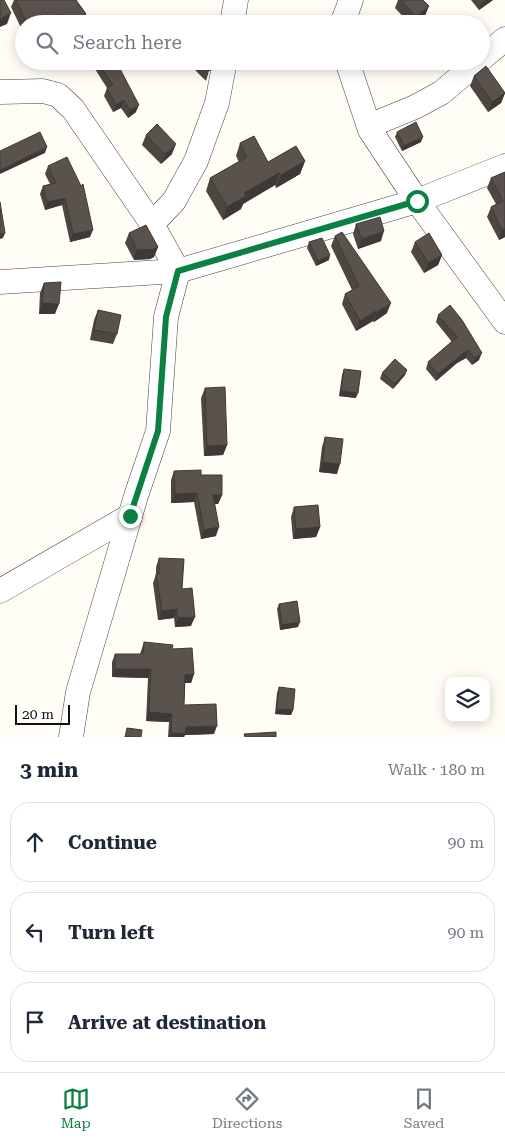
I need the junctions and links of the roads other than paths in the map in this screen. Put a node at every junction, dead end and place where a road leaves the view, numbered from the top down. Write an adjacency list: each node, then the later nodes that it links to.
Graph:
1 (236, 0): 4 (street)
2 (335, 0): 5 (street)
3 (351, 0): 6 (street)
4 (234, 15)
5 (339, 15)
6 (345, 15)
7 (505, 39): 8 (street)
8 (490, 52)
9 (223, 70): 16 (street)
10 (350, 70): 13 (street)
11 (468, 70): 13 (street)
12 (0, 92): 16 (street)
13 (369, 126): 15 (street)
14 (505, 166): 15 (street)
15 (417, 201): 17 (street); 19 (street)
16 (152, 224): 17 (street)
17 (178, 271): 18 (street); 20 (street)
18 (0, 282)
19 (505, 322)
20 (130, 516): 21 (street); 22 (street)
21 (0, 591)
22 (71, 737)

